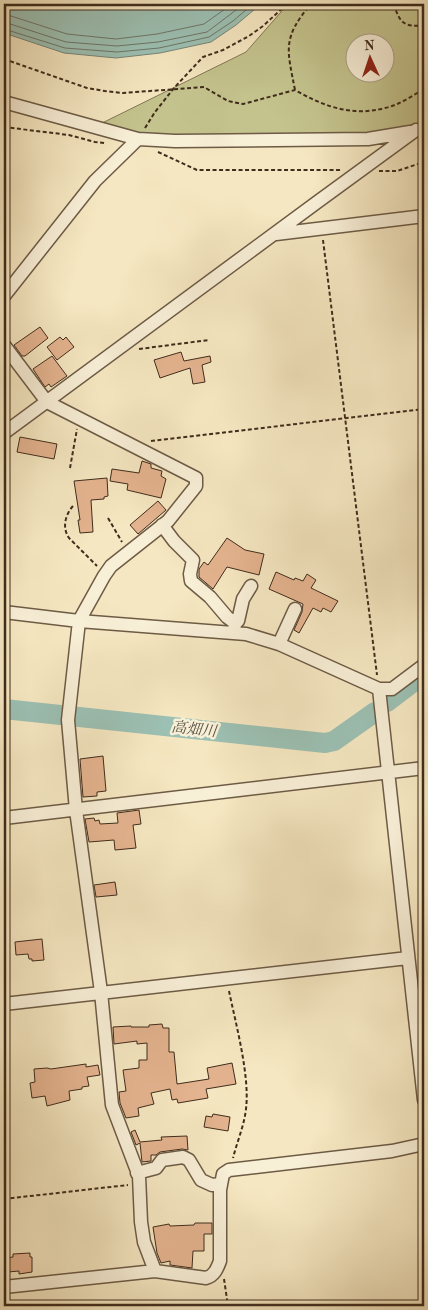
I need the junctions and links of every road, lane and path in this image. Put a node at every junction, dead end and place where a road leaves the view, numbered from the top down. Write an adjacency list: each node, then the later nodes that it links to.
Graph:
1 (287, 4): 6 (path)
2 (311, 4): 8 (path)
3 (394, 4): 4 (path)
4 (424, 25)
5 (4, 59): 6 (path)
6 (174, 88): 8 (path); 12 (path)
7 (424, 89): 8 (path)
8 (295, 90)
9 (4, 102): 12 (street)
10 (4, 127): 13 (path)
11 (420, 129): 12 (street); 15 (street)
12 (136, 141): 15 (path); 19 (street)
13 (111, 143)
14 (424, 162): 15 (path)
15 (360, 170): 18 (street)
16 (424, 216): 17 (street)
17 (321, 228): 18 (street); 25 (path)
18 (274, 234): 22 (street)
19 (4, 296)
20 (209, 340): 22 (path)
21 (4, 345): 23 (street)
22 (122, 346): 23 (street)
23 (47, 402): 26 (street); 27 (street)
24 (424, 409): 25 (path)
25 (344, 418): 28 (path); 42 (path)
26 (79, 419): 29 (path); 32 (street)
27 (4, 433)
28 (148, 442)
29 (70, 468)
30 (73, 506): 34 (path)
31 (108, 518): 33 (path)
32 (162, 525): 33 (street); 39 (street)
33 (128, 552): 34 (street)
34 (106, 573): 38 (street)
35 (251, 586): 39 (street)
36 (295, 609): 40 (street)
37 (4, 612): 38 (street)
38 (79, 621): 39 (street); 45 (street)
39 (235, 628): 40 (street)
40 (279, 644): 42 (street)
41 (424, 665): 42 (street)
42 (379, 689): 44 (street)
43 (424, 768): 44 (street)
44 (388, 773): 45 (street); 47 (street)
45 (76, 810): 46 (street); 49 (street)
46 (4, 818)
47 (408, 958): 48 (street); 51 (street)
48 (226, 979): 49 (street); 55 (path)
49 (101, 992): 50 (street); 56 (street)
50 (4, 1004)
51 (420, 1008): 52 (street)
52 (423, 1078): 53 (street)
53 (424, 1100)
54 (424, 1144): 55 (street)
55 (229, 1170): 57 (street)
56 (139, 1178): 57 (street); 58 (path); 59 (street)
57 (221, 1184): 60 (street)
58 (4, 1199)
59 (155, 1271): 60 (street); 61 (street)
60 (215, 1272): 62 (path)
61 (4, 1287)
62 (228, 1306)

